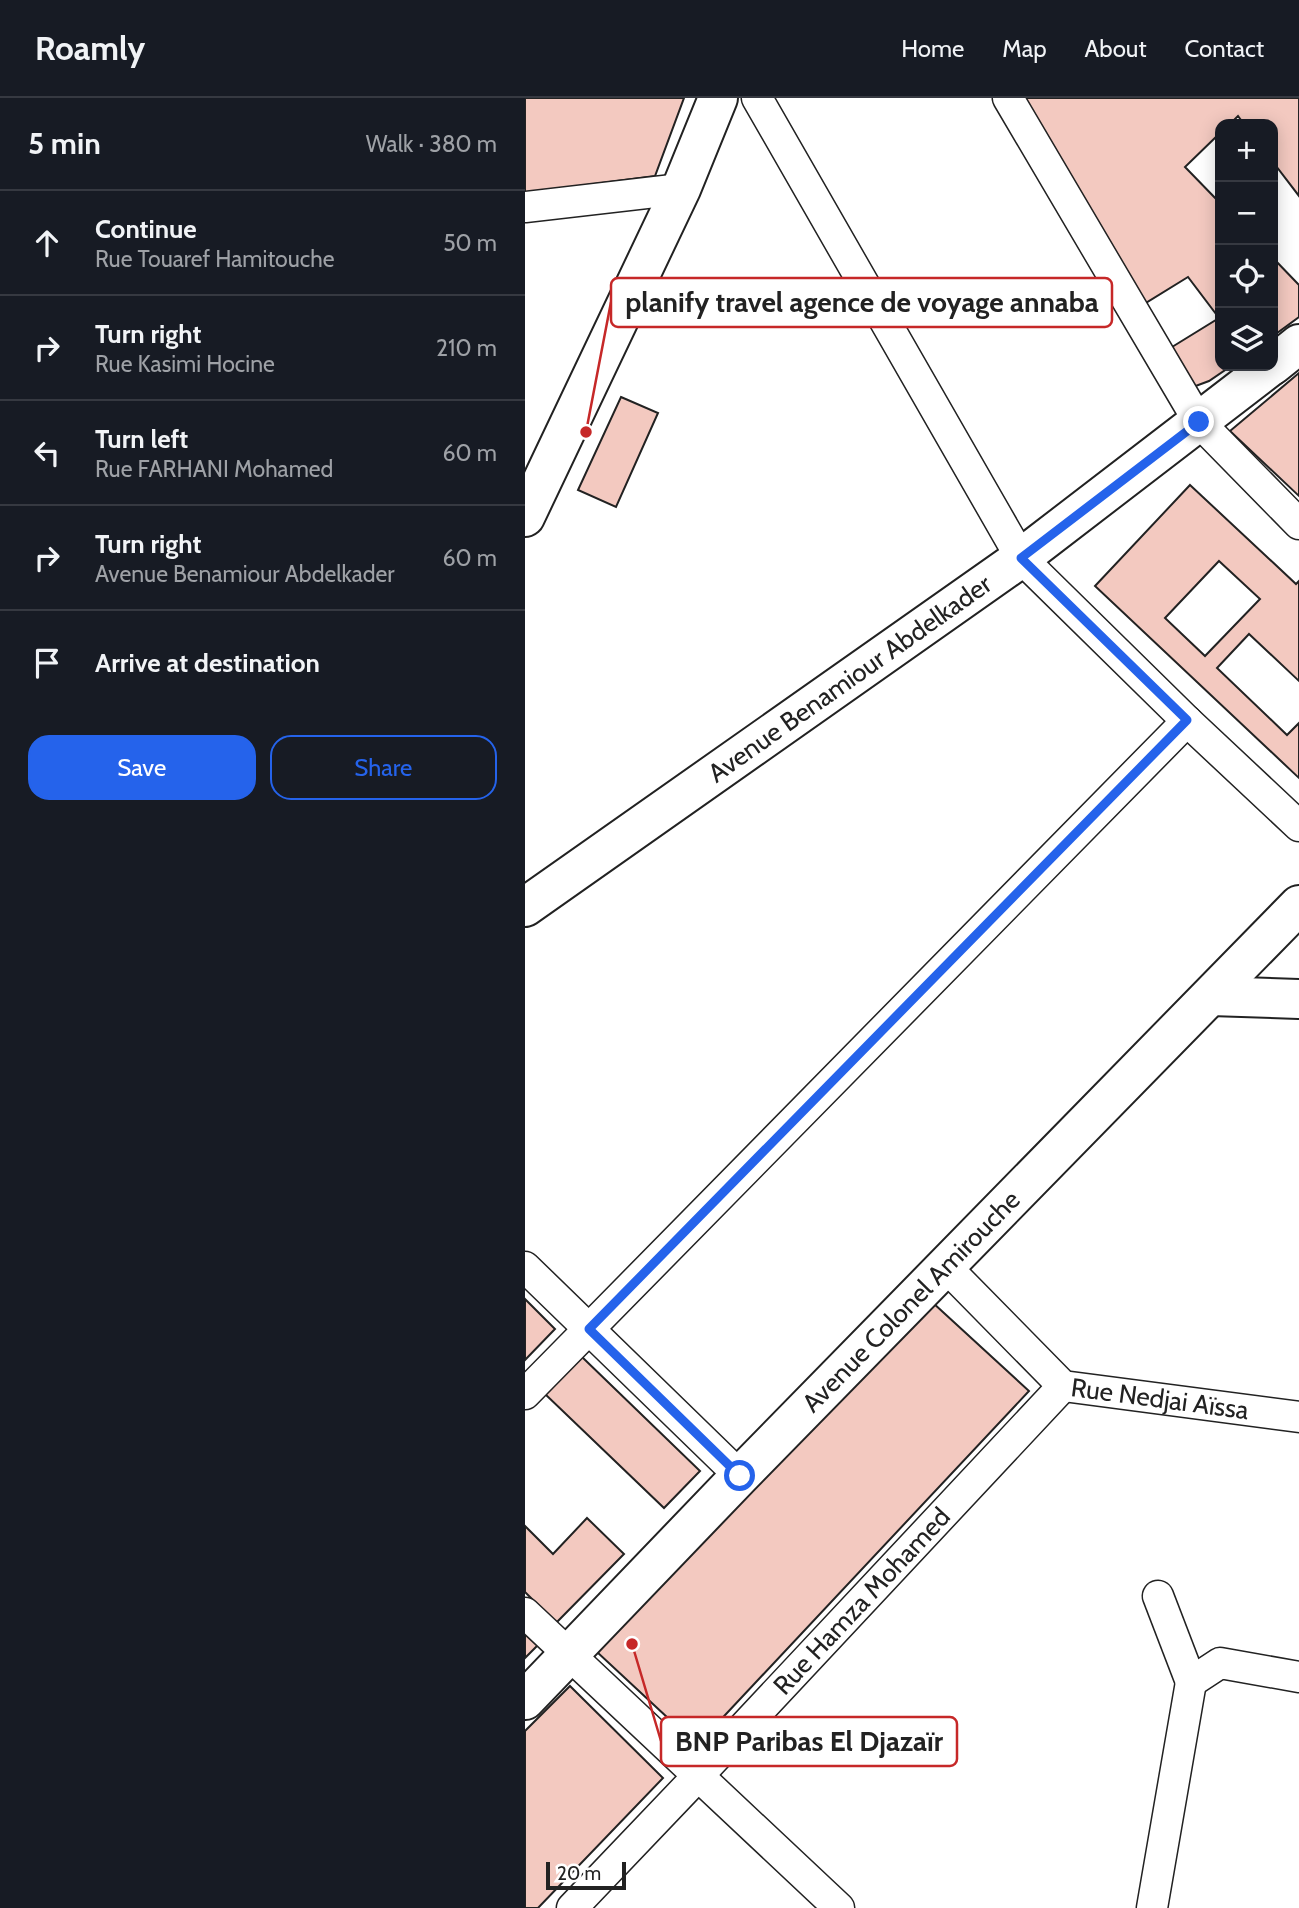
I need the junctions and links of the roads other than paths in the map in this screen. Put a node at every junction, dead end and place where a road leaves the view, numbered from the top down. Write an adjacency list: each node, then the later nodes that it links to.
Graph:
1 (718, 98): 4 (main road)
2 (757, 98): 12 (street)
3 (1008, 98): 9 (street)
4 (681, 189): 5 (street); 10 (main road)
5 (525, 207)
6 (1299, 344): 7 (main road, Avenue Benamiour Abdelkader)
7 (1278, 360)
8 (1264, 371): 9 (main road, Avenue Benamiour Abdelkader)
9 (1199, 422): 11 (street); 12 (main road, Avenue Benamiour Abdelkader)
10 (525, 517)
11 (1299, 524)
12 (1021, 558): 13 (street); 16 (main road, Avenue Benamiour Abdelkader)
13 (1187, 720): 14 (street); 21 (street)
14 (1299, 826)
15 (1299, 905): 17 (main road, Avenue Colonel Amirouche)
16 (525, 907)
17 (1211, 996): 18 (main road); 19 (main road, Avenue Colonel Amirouche)
18 (1299, 999)
19 (945, 1266): 22 (street, Rue Nedjai Aïssa); 25 (main road, Avenue Colonel Amirouche)
20 (525, 1267): 21 (street)
21 (589, 1329): 23 (street); 25 (street)
22 (1063, 1386): 24 (street, Rue Nedjai Aïssa); 32 (street, Rue Hamza Mohamed)
23 (525, 1394)
24 (1299, 1417)
25 (740, 1476): 28 (main road, Avenue Colonel Amirouche)
26 (1158, 1596): 30 (street)
27 (525, 1613): 28 (street)
28 (568, 1656): 31 (main road, Avenue Colonel Amirouche); 32 (street)
29 (1299, 1677): 30 (street)
30 (1191, 1682): 35 (street)
31 (525, 1700)
32 (697, 1777): 33 (street, Rue Hamza Mohamed); 34 (street)
33 (572, 1908)
34 (839, 1908)
35 (1152, 1908)

